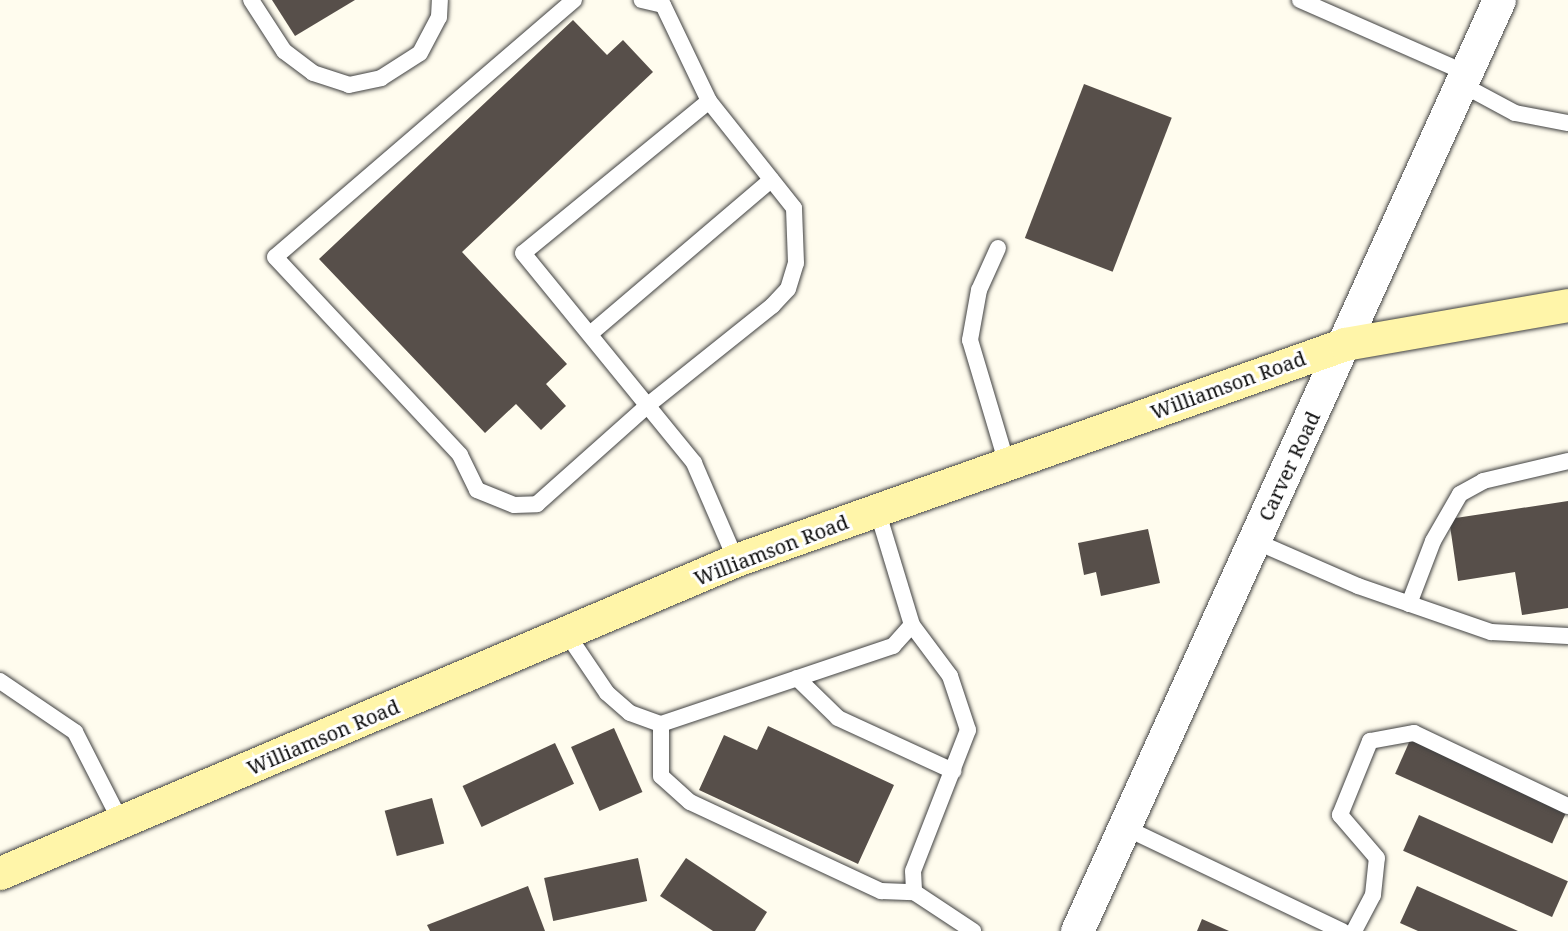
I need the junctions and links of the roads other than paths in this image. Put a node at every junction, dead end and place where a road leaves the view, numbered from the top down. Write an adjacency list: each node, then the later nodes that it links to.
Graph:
1 (251, 0): 2 (lane)
2 (440, 0)
3 (574, 0): 15 (lane)
4 (642, 0): 8 (lane)
5 (1300, 0): 7 (lane)
6 (1499, 0): 7 (street, Carver Road)
7 (1464, 79): 9 (lane); 14 (street, Carver Road)
8 (709, 101): 10 (lane); 13 (lane)
9 (1568, 123)
10 (771, 180): 13 (lane); 15 (lane)
11 (998, 248): 17 (lane)
12 (1568, 305): 14 (main road, Williamson Road)
13 (590, 334): 15 (lane)
14 (1345, 344): 17 (main road, Williamson Road); 19 (street, Carver Road)
15 (648, 405): 20 (lane)
16 (1568, 461): 21 (lane)
17 (1007, 464): 18 (main road, Williamson Road)
18 (877, 510): 20 (main road, Williamson Road); 22 (lane)
19 (1255, 541): 21 (lane); 31 (street, Carver Road)
20 (736, 560): 23 (main road, Williamson Road)
21 (1409, 604): 24 (lane)
22 (912, 624): 25 (lane); 28 (lane)
23 (567, 634): 27 (lane); 30 (main road, Williamson Road)
24 (1568, 636)
25 (797, 678): 27 (lane); 28 (lane)
26 (0, 681): 30 (lane)
27 (661, 724): 33 (lane)
28 (952, 771): 33 (lane)
29 (1568, 806): 37 (lane)
30 (121, 822): 32 (main road, Williamson Road)
31 (1124, 827): 35 (street, Carver Road); 36 (lane)
32 (0, 873)
33 (914, 892): 34 (lane)
34 (973, 931)
35 (1077, 931)
36 (1342, 931)
37 (1354, 931)

